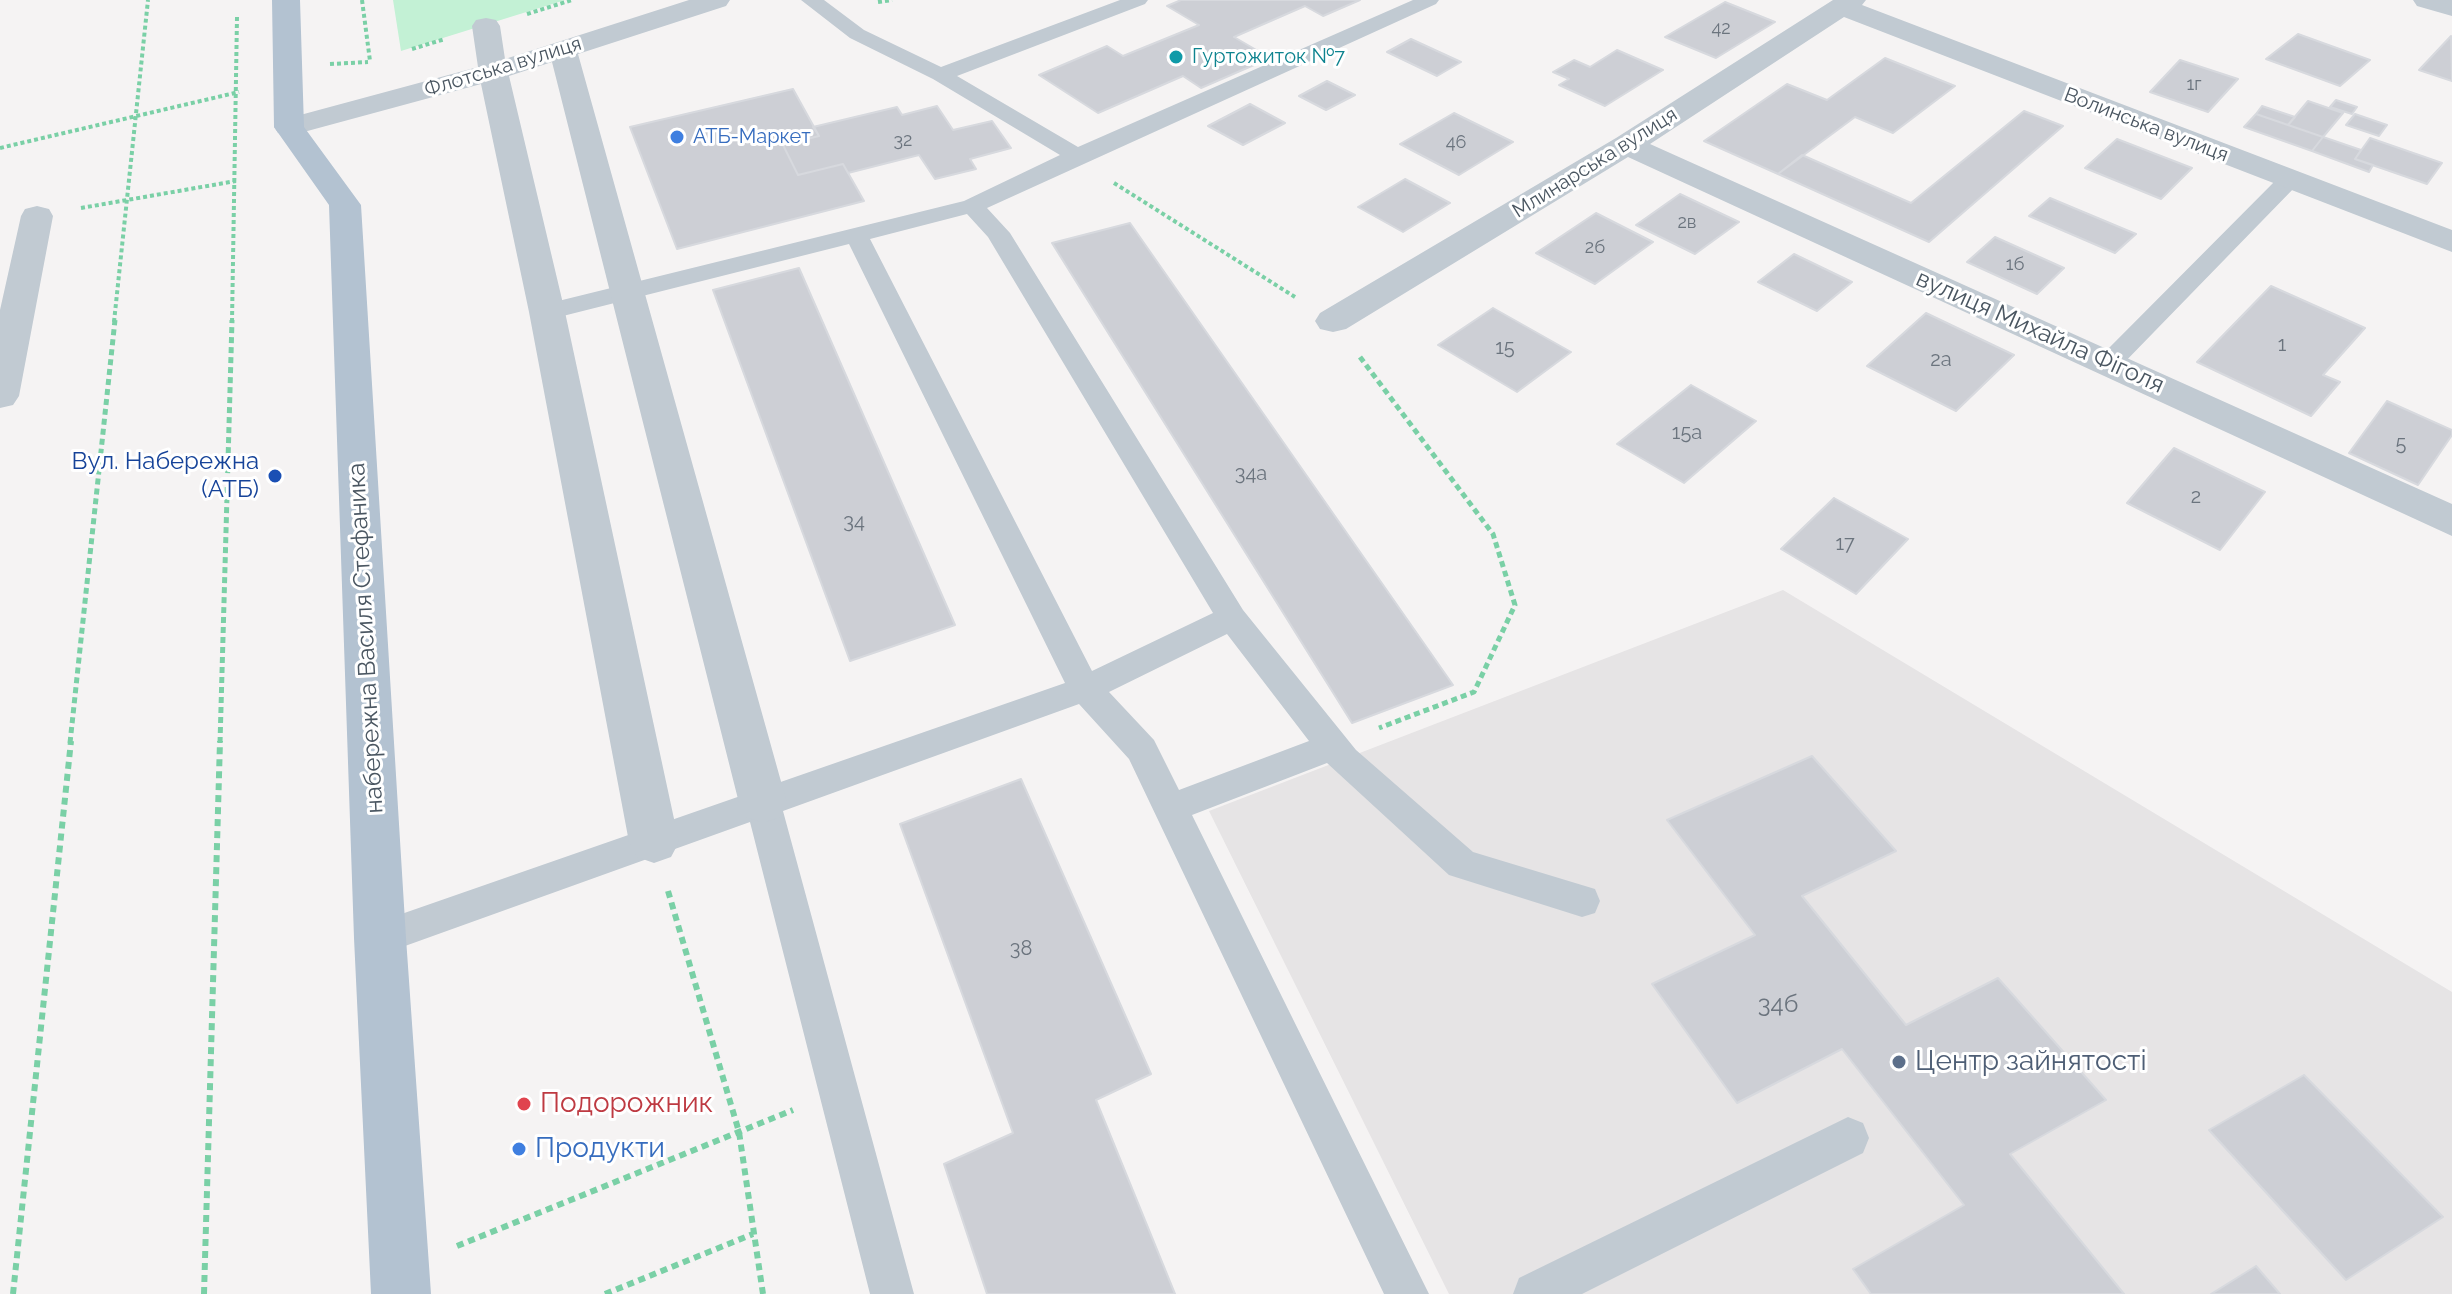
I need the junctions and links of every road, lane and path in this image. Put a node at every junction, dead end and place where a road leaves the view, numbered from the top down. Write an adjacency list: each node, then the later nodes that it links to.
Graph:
1 (148, 0): 20 (path)
2 (286, 0): 16 (main road)
3 (362, 0): 16 (path)
4 (572, 0): 13 (path)
5 (716, 0): 14 (street, Флотська вулиця)
6 (811, 0): 18 (lane)
7 (1138, 0): 18 (lane)
8 (1429, 0): 24 (lane)
9 (2427, 0): 11 (street)
10 (1846, 4): 22 (street, Млинарська вулиця); 25 (street, Волинська вулиця)
11 (2452, 8)
12 (237, 15): 19 (path)
13 (486, 26): 15 (path); 17 (street)
14 (563, 50): 17 (street, Флотська вулиця); 32 (street)
15 (399, 53)
16 (286, 66): 19 (path); 21 (main road)
17 (493, 72): 21 (street, Флотська вулиця); 33 (street)
18 (940, 75): 24 (lane)
19 (237, 93): 20 (path); 26 (path)
20 (135, 119): 23 (path); 27 (path)
21 (289, 127): 45 (main road, набережна Василя Стефаника)
22 (1627, 145): 34 (street, Млинарська вулиця); 35 (street, вулиця Михайла Фіголя)
23 (0, 148)
24 (1077, 156): 28 (lane); 34 (path)
25 (2289, 180): 31 (street, Волинська вулиця); 35 (lane)
26 (236, 181): 27 (path); 52 (path)
27 (126, 199): 51 (path)
28 (972, 206): 30 (lane); 38 (lane)
29 (37, 216): 36 (street)
30 (856, 234): 32 (lane); 39 (lane)
31 (2452, 242)
32 (628, 292): 33 (lane); 41 (street)
33 (547, 312): 43 (street)
34 (1333, 321): 40 (path)
35 (2109, 363): 37 (street, вулиця Михайла Фіголя)
36 (0, 396)
37 (2452, 521)
38 (1232, 618): 39 (lane); 40 (lane)
39 (1085, 689): 41 (lane); 42 (lane)
40 (1333, 746): 42 (lane); 44 (lane)
41 (763, 803): 43 (lane); 46 (lane)
42 (1171, 808): 56 (lane)
43 (654, 842): 45 (lane); 47 (path)
44 (1582, 901)
45 (380, 938): 50 (main road, набережна Василя Стефаника)
46 (839, 1092): 47 (path); 55 (lane)
47 (739, 1132): 49 (path); 50 (path)
48 (1848, 1138): 57 (lane)
49 (753, 1234): 53 (path); 54 (path)
50 (400, 1282)
51 (13, 1294)
52 (204, 1294)
53 (605, 1294)
54 (763, 1294)
55 (892, 1294)
56 (1407, 1294)
57 (1535, 1294)

